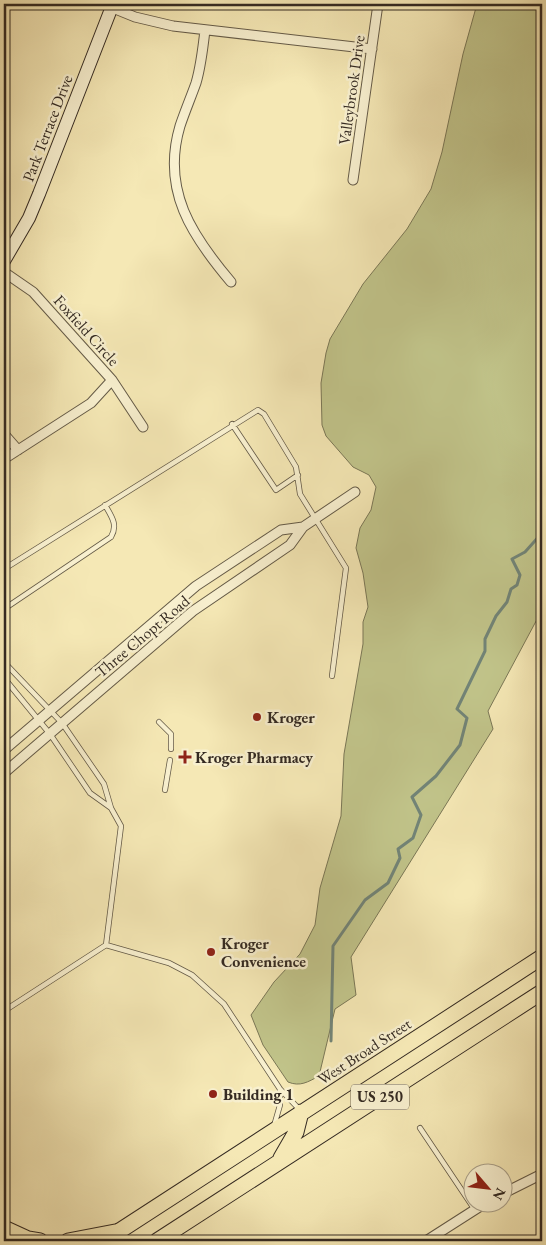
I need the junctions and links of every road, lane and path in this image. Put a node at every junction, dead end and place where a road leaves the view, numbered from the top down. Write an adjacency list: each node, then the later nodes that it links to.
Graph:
1 (378, 4): 4 (street, Valleybrook Drive)
2 (109, 5): 3 (street); 6 (street, Park Terrace Drive)
3 (205, 30): 4 (street); 8 (street)
4 (372, 49): 5 (street, Valleybrook Drive)
5 (353, 180)
6 (4, 261)
7 (4, 272): 9 (street, Foxfield Circle)
8 (231, 282)
9 (112, 380): 11 (street); 13 (street, Foxfield Circle)
10 (232, 424): 15 (lane); 15 (lane); 17 (lane)
11 (143, 427)
12 (4, 434): 13 (street)
13 (18, 450): 14 (street, Foxfield Circle)
14 (4, 459)
15 (298, 475): 18 (lane)
16 (355, 492): 18 (street, Three Chopt Road)
17 (105, 505): 20 (lane); 21 (lane)
18 (316, 518): 19 (street, Three Chopt Road); 23 (lane)
19 (303, 527): 25 (street, Three Chopt Road); 28 (street, Three Chopt Road)
20 (4, 569)
21 (4, 608)
22 (4, 662): 25 (lane)
23 (332, 676)
24 (4, 678): 26 (lane)
25 (50, 710): 26 (street, Three Chopt Road); 28 (lane)
26 (39, 720): 29 (lane); 31 (street, Three Chopt Road)
27 (159, 722): 30 (lane)
28 (62, 724): 29 (street, Three Chopt Road); 35 (lane)
29 (50, 734): 33 (street, Three Chopt Road); 35 (lane)
30 (171, 749)
31 (4, 750)
32 (170, 760): 34 (lane)
33 (4, 773)
34 (165, 790)
35 (111, 808): 36 (lane)
36 (106, 945): 39 (lane); 40 (lane)
37 (542, 957): 41 (main road, West Broad Street / US 250)
38 (542, 992): 44 (main road, US 250)
39 (4, 1011)
40 (280, 1089): 41 (lane); 43 (lane)
41 (301, 1112): 43 (main road, West Broad Street / US 250); 44 (main road)
42 (420, 1128): 47 (lane)
43 (272, 1131): 50 (main road, West Broad Street / US 250)
44 (278, 1162): 54 (main road, US 250)
45 (542, 1174): 46 (street)
46 (514, 1188)
47 (464, 1195)
48 (471, 1212): 55 (street)
49 (4, 1228): 51 (main road)
50 (119, 1231): 52 (main road); 53 (main road, West Broad Street / US 250)
51 (40, 1241)
52 (68, 1241)
53 (104, 1241)
54 (157, 1241)
55 (426, 1241)

